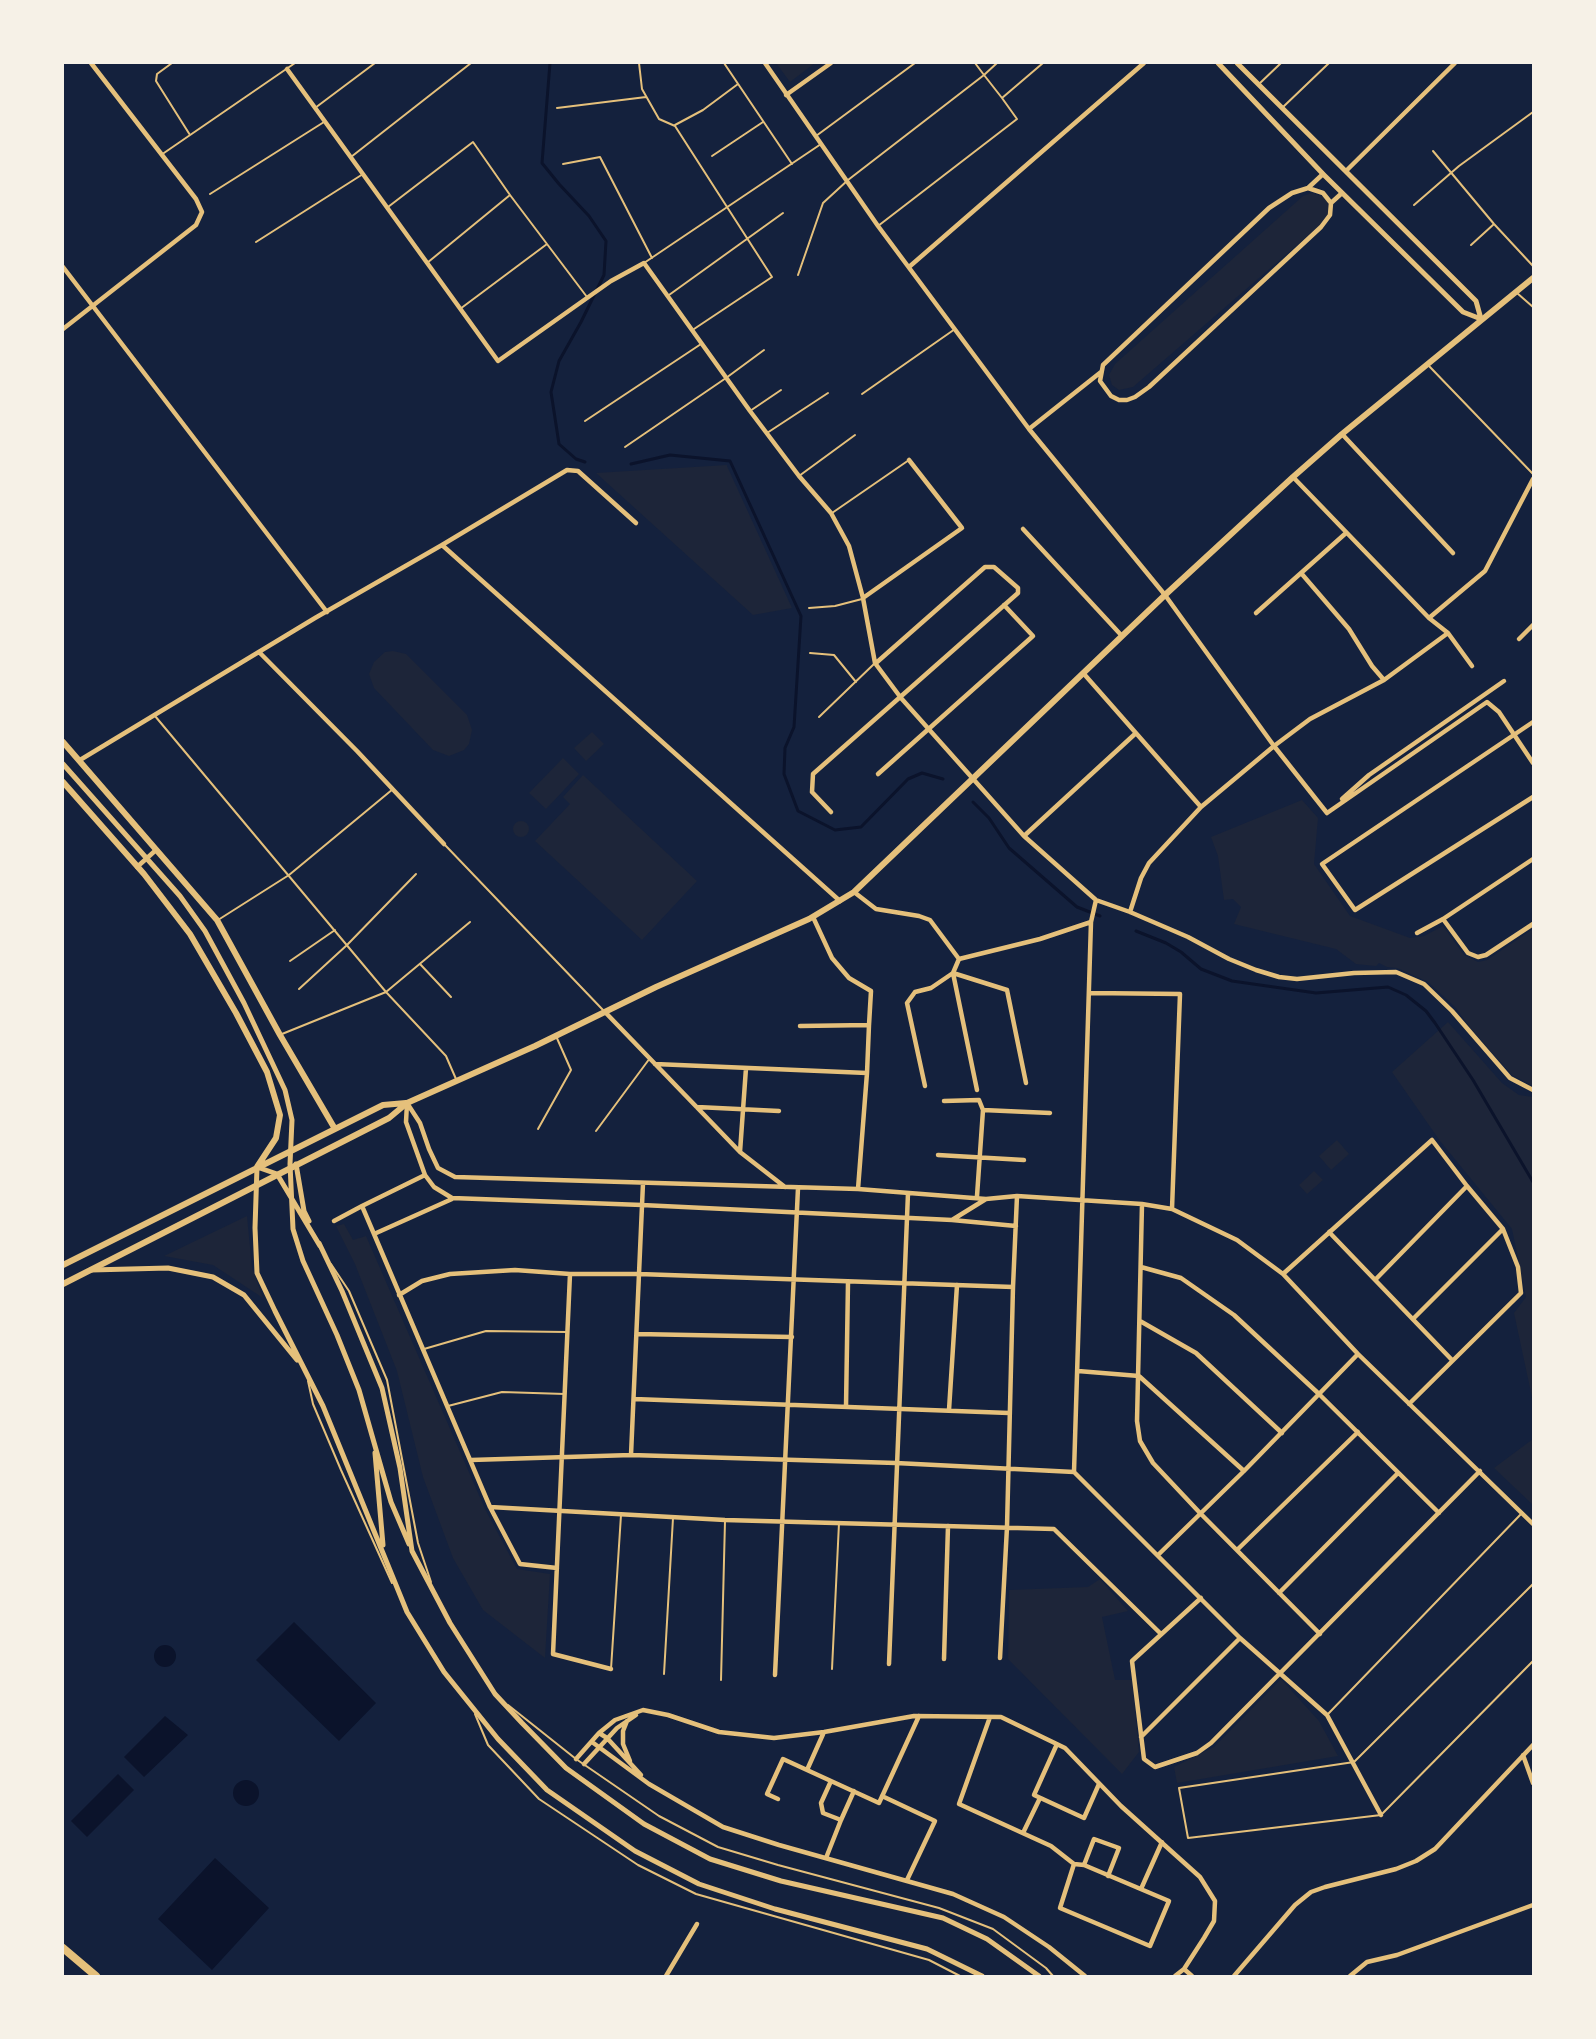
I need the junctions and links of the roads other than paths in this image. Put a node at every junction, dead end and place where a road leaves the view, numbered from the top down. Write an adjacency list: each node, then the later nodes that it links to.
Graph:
1 (92, 63): 38 (street)
2 (172, 63): 34 (lane)
3 (295, 63): 20 (lane)
4 (375, 63): 27 (lane)
5 (471, 63): 40 (lane)
6 (639, 63): 25 (lane)
7 (724, 63): 22 (lane)
8 (765, 63): 24 (street)
9 (831, 63): 24 (street)
10 (915, 63): 35 (lane)
11 (975, 63): 21 (lane)
12 (997, 63): 21 (lane)
13 (1043, 63): 26 (lane)
14 (1144, 63): 68 (street)
15 (1218, 63): 45 (street)
16 (1237, 63): 23 (street)
17 (1281, 63): 23 (lane)
18 (1329, 63): 29 (lane)
19 (1455, 63): 43 (street)
20 (287, 69): 27 (street); 34 (lane)
21 (984, 75): 26 (lane); 47 (lane)
22 (738, 84): 32 (lane); 33 (lane)
23 (1259, 84): 29 (street)
24 (786, 94): 35 (street)
25 (646, 97): 28 (lane); 33 (lane)
26 (1002, 98): 57 (lane)
27 (315, 108): 31 (street)
28 (556, 108)
29 (1282, 108): 43 (street)
30 (1533, 112): 46 (lane)
31 (325, 121): 40 (street); 49 (lane)
32 (763, 122): 39 (lane); 42 (lane)
33 (675, 126): 54 (lane)
34 (190, 135): 38 (lane)
35 (815, 137): 36 (street)
36 (821, 144): 42 (lane); 47 (street)
37 (1433, 151): 46 (lane)
38 (161, 155): 74 (street)
39 (712, 156)
40 (351, 157): 44 (street)
41 (563, 164): 63 (lane)
42 (792, 164): 54 (lane)
43 (1346, 171): 77 (street)
44 (363, 174): 55 (street); 60 (lane)
45 (1323, 174): 48 (street); 50 (street)
46 (1451, 174): 53 (lane); 58 (lane)
47 (848, 180): 57 (street); 69 (lane)
48 (1308, 188): 52 (street); 84 (street)
49 (210, 194)
50 (1342, 194): 52 (street); 77 (street)
51 (510, 195): 55 (lane); 61 (lane); 64 (lane)
52 (1331, 203): 84 (street)
53 (1414, 205)
54 (728, 207): 59 (lane); 63 (lane)
55 (387, 208): 64 (street)
56 (783, 213): 59 (lane)
57 (878, 225): 68 (street)
58 (1494, 225): 62 (lane); 66 (lane)
59 (748, 239): 72 (lane); 80 (lane)
60 (256, 242)
61 (547, 244): 73 (lane); 76 (lane)
62 (1471, 245)
63 (652, 258): 65 (lane)
64 (426, 263): 76 (street)
65 (644, 263): 72 (street); 73 (street)
66 (1533, 266)
67 (63, 267): 74 (street)
68 (909, 267): 79 (street)
69 (798, 275)
70 (1533, 278): 71 (main road)
71 (1515, 292): 75 (lane); 77 (main road)
72 (668, 296): 80 (street)
73 (587, 297): 76 (street)
74 (92, 307): 78 (street); 112 (street)
75 (1533, 307)
76 (460, 309)
77 (1481, 319): 83 (main road)
78 (63, 329)
79 (955, 329): 88 (lane); 91 (street)
80 (691, 331): 81 (street)
81 (700, 344): 85 (street); 90 (lane)
82 (764, 350): 85 (lane)
83 (1427, 364): 93 (main road); 97 (lane)
84 (1101, 372): 91 (street)
85 (726, 378): 89 (street); 95 (lane)
86 (781, 390): 89 (lane)
87 (828, 393): 92 (lane)
88 (862, 394)
89 (750, 411): 92 (street)
90 (585, 421)
91 (1029, 429): 108 (street)
92 (767, 433): 98 (street)
93 (1342, 434): 99 (main road); 106 (street)
94 (855, 435): 98 (lane)
95 (625, 447)
96 (909, 460): 101 (lane); 109 (street)
97 (1533, 474)
98 (799, 476): 101 (street)
99 (1293, 477): 104 (street); 108 (main road)
100 (1533, 479): 114 (street)
101 (831, 513): 109 (street)
102 (636, 522): 105 (street)
103 (1023, 529): 117 (street)
104 (1347, 533): 107 (street); 114 (street)
105 (442, 545): 112 (street); 156 (street)
106 (1453, 553)
107 (1301, 573): 113 (street); 124 (street)
108 (1165, 595): 117 (main road); 135 (street)
109 (863, 598): 111 (lane); 121 (street)
110 (1004, 605): 121 (street); 127 (street); 131 (street)
111 (809, 608)
112 (327, 612): 119 (street)
113 (1256, 613)
114 (1429, 618): 116 (street)
115 (1533, 625): 118 (street)
116 (1448, 633): 122 (street); 124 (street)
117 (1122, 636): 123 (main road)
118 (1519, 639)
119 (259, 652): 128 (street); 142 (street)
120 (810, 653): 126 (lane)
121 (875, 663): 126 (lane); 127 (street)
122 (1472, 666)
123 (1084, 674): 132 (street); 140 (main road)
124 (1384, 680): 135 (street)
125 (1504, 681): 146 (street)
126 (856, 682): 129 (lane)
127 (901, 698): 131 (street); 145 (street)
128 (155, 716): 136 (street); 153 (lane)
129 (819, 717)
130 (1533, 722): 133 (street)
131 (930, 729): 139 (street); 140 (street)
132 (1136, 733): 144 (street); 147 (street)
133 (1514, 735): 137 (street); 143 (street); 146 (street)
134 (63, 742): 136 (main road)
135 (1274, 747): 144 (street); 146 (street)
136 (80, 760): 149 (main road)
137 (1533, 763)
138 (63, 764): 269 (street)
139 (878, 774)
140 (973, 779): 147 (street); 154 (main road)
141 (63, 782): 151 (main road)
142 (393, 789): 148 (street); 153 (lane)
143 (1533, 797)
144 (1201, 807): 157 (street)
145 (831, 812)
146 (1327, 813)
147 (1024, 836): 155 (street)
148 (444, 844): 175 (lane)
149 (156, 850): 151 (street); 160 (main road)
150 (1533, 859): 159 (street)
151 (137, 867): 204 (main road)
152 (417, 874): 166 (lane)
153 (289, 875): 160 (lane); 164 (lane)
154 (854, 892): 156 (main road); 167 (street)
155 (1096, 900): 157 (street); 162 (street)
156 (840, 901): 158 (main road)
157 (1130, 912): 188 (street)
158 (813, 917): 175 (main road); 177 (street)
159 (1443, 919): 163 (street); 165 (street)
160 (217, 920): 178 (main road)
161 (470, 922): 169 (lane)
162 (1091, 922): 167 (street); 173 (street)
163 (1533, 924)
164 (335, 930): 166 (lane); 168 (lane)
165 (1417, 933)
166 (347, 945): 171 (lane); 172 (lane)
167 (959, 959): 170 (street)
168 (290, 961)
169 (420, 964): 172 (lane); 174 (lane)
170 (953, 973): 185 (street); 186 (street); 187 (street)
171 (299, 990)
172 (386, 992): 178 (lane); 184 (lane)
173 (1090, 993): 218 (street); 222 (street)
174 (451, 997)
175 (605, 1012): 179 (main road); 180 (street)
176 (800, 1026): 177 (street)
177 (869, 1026): 183 (street)
178 (280, 1035): 196 (main road)
179 (556, 1036): 184 (main road); 197 (lane)
180 (650, 1059): 181 (street); 198 (lane)
181 (655, 1064): 182 (street); 191 (street)
182 (746, 1068): 183 (street); 193 (street)
183 (867, 1073): 212 (street)
184 (456, 1079): 190 (main road)
185 (1026, 1083)
186 (925, 1086)
187 (976, 1090)
188 (1533, 1090)
189 (944, 1101): 192 (street)
190 (406, 1102): 196 (main road); 203 (main road); 206 (street); 207 (street)
191 (697, 1107): 193 (street); 199 (street)
192 (982, 1110): 195 (street); 201 (street)
193 (743, 1111): 194 (street); 199 (street)
194 (779, 1111)
195 (1050, 1113)
196 (335, 1129): 204 (main road)
197 (538, 1129)
198 (596, 1131)
199 (740, 1152): 210 (street)
200 (938, 1155): 201 (street)
201 (980, 1157): 202 (street); 214 (street)
202 (1024, 1160)
203 (296, 1164): 205 (main road); 231 (street)
204 (257, 1167): 205 (street); 208 (street); 232 (main road)
205 (277, 1174): 208 (main road); 231 (street)
206 (425, 1175): 216 (street); 221 (street)
207 (643, 1183): 210 (street); 220 (street)
208 (256, 1184): 234 (main road); 254 (street)
209 (1467, 1186): 228 (street); 229 (street); 239 (street)
210 (785, 1187): 211 (street)
211 (798, 1188): 212 (street); 223 (street)
212 (858, 1189): 213 (street)
213 (908, 1193): 214 (street); 224 (street)
214 (977, 1196): 217 (street)
215 (1017, 1196): 217 (street); 218 (street); 227 (street)
216 (452, 1198): 220 (street); 230 (street)
217 (986, 1198): 225 (street)
218 (1084, 1199): 219 (street); 255 (street)
219 (1142, 1204): 222 (street); 233 (street)
220 (642, 1205): 223 (street); 236 (street)
221 (362, 1206): 226 (street); 230 (street)
222 (1172, 1209): 237 (street)
223 (798, 1212): 224 (street); 238 (street)
224 (907, 1218): 225 (street); 241 (street)
225 (952, 1220): 227 (street)
226 (334, 1221)
227 (1016, 1226): 244 (street)
228 (1503, 1229): 246 (street); 253 (street)
229 (1329, 1232): 237 (street); 239 (street)
230 (374, 1234): 245 (street)
231 (320, 1246): 295 (street); 301 (lane)
232 (63, 1265)
233 (1141, 1268): 247 (street); 258 (street)
234 (89, 1270): 242 (main road); 254 (street)
235 (570, 1274): 236 (street); 245 (street); 248 (street)
236 (639, 1274): 238 (street); 249 (street)
237 (1283, 1274): 252 (street)
238 (794, 1279): 240 (street); 250 (street)
239 (1375, 1280): 246 (street)
240 (848, 1282): 241 (street); 263 (street)
241 (905, 1282): 243 (street); 264 (street)
242 (63, 1284)
243 (957, 1285): 244 (street); 265 (street)
244 (1013, 1287): 266 (street)
245 (399, 1295): 251 (street)
246 (1413, 1319): 253 (street)
247 (1140, 1321): 256 (street); 267 (street)
248 (567, 1332): 251 (lane); 257 (street)
249 (636, 1334): 250 (street); 259 (street)
250 (792, 1337): 260 (street)
251 (424, 1349): 262 (street)
252 (1358, 1354): 258 (street); 261 (street)
253 (1452, 1360): 261 (street)
254 (305, 1369): 296 (street); 303 (lane)
255 (1078, 1371): 256 (street); 278 (street)
256 (1139, 1376): 276 (street); 282 (street)
257 (565, 1394): 262 (lane); 271 (street)
258 (1319, 1394): 267 (street); 268 (street)
259 (634, 1399): 260 (street); 270 (street)
260 (788, 1404): 263 (street); 272 (street)
261 (1409, 1404): 277 (street)
262 (448, 1406): 273 (street)
263 (846, 1407): 264 (street)
264 (899, 1408): 265 (street); 274 (street)
265 (949, 1410): 266 (street)
266 (1009, 1413): 275 (street)
267 (1281, 1432): 276 (street)
268 (1358, 1432): 279 (street); 294 (street)
269 (374, 1442): 295 (street); 296 (street)
270 (631, 1455): 271 (street); 272 (street)
271 (562, 1457): 273 (street); 281 (street)
272 (786, 1459): 274 (street); 288 (street)
273 (471, 1460): 280 (street)
274 (896, 1463): 275 (street); 290 (street)
275 (1009, 1468): 278 (street); 293 (street)
276 (1244, 1471): 282 (street)
277 (1480, 1471): 283 (street); 284 (street)
278 (1074, 1472): 297 (street)
279 (1398, 1473): 283 (street); 300 (street)
280 (490, 1507): 281 (street); 298 (street)
281 (560, 1509): 285 (street); 298 (street)
282 (1200, 1513): 294 (street); 297 (street)
283 (1439, 1513): 305 (street)
284 (1522, 1513): 291 (street); 320 (lane)
285 (621, 1515): 286 (street); 311 (lane)
286 (673, 1518): 287 (street); 313 (lane)
287 (725, 1520): 288 (street); 316 (lane)
288 (783, 1521): 289 (street); 315 (street)
289 (839, 1523): 290 (street); 312 (lane)
290 (894, 1524): 292 (street); 310 (street)
291 (1533, 1524)
292 (948, 1526): 293 (street); 308 (street)
293 (1007, 1527): 304 (street); 307 (street)
294 (1237, 1550): 300 (street)
295 (412, 1551): 301 (street)
296 (384, 1554): 303 (street)
297 (1158, 1555): 302 (street)
298 (557, 1568): 311 (street)
299 (1533, 1584): 334 (lane)
300 (1279, 1593): 305 (street)
301 (436, 1596): 317 (street)
302 (1201, 1598): 304 (street); 306 (street)
303 (407, 1612): 318 (street)
304 (1161, 1634): 326 (street)
305 (1320, 1634): 314 (street)
306 (1240, 1638): 314 (street); 326 (street)
307 (1000, 1658)
308 (944, 1659)
309 (1533, 1661): 346 (lane)
310 (889, 1664)
311 (612, 1669)
312 (832, 1670)
313 (664, 1674)
314 (1281, 1674): 320 (street); 326 (street)
315 (775, 1675)
316 (721, 1680)
317 (495, 1694): 333 (lane); 364 (street)
318 (472, 1706): 362 (lane); 363 (street)
319 (643, 1710): 323 (street); 324 (street); 325 (street)
320 (1327, 1715): 334 (street)
321 (919, 1716): 322 (street); 324 (street); 343 (street)
322 (990, 1717): 329 (street); 348 (street)
323 (627, 1721): 327 (street); 336 (street)
324 (824, 1732): 337 (street)
325 (599, 1733): 327 (street); 328 (street)
326 (1141, 1737)
327 (607, 1738): 331 (street); 336 (street)
328 (592, 1742): 331 (street); 333 (street)
329 (1057, 1744): 341 (street); 344 (street)
330 (1533, 1745): 332 (street)
331 (598, 1748): 335 (street); 340 (street)
332 (1522, 1755): 339 (street); 369 (street)
333 (576, 1759): 335 (lane)
334 (1354, 1762): 346 (street); 346 (lane)
335 (584, 1764): 365 (lane)
336 (631, 1764): 340 (street)
337 (807, 1770): 338 (street); 345 (street)
338 (831, 1781): 342 (street); 347 (street)
339 (1533, 1783)
340 (649, 1784): 350 (street)
341 (1099, 1784): 344 (street); 349 (street)
342 (854, 1791): 343 (street); 347 (street)
343 (882, 1796): 354 (street)
344 (1040, 1798): 348 (street)
345 (778, 1799)
346 (1381, 1815)
347 (841, 1820): 350 (street)
348 (1023, 1833): 351 (street)
349 (1161, 1842): 355 (street); 359 (street)
350 (826, 1858): 354 (street)
351 (1074, 1864): 352 (street); 355 (street)
352 (1084, 1865): 353 (street); 353 (street)
353 (1108, 1876): 355 (street)
354 (907, 1880): 366 (street)
355 (1141, 1889)
356 (1533, 1905): 370 (street)
357 (697, 1924): 361 (street)
358 (64, 1949): 360 (highway)
359 (1184, 1969): 367 (street); 368 (street)
360 (96, 1976)
361 (666, 1976)
362 (960, 1976)
363 (982, 1976)
364 (1039, 1976)
365 (1053, 1976)
366 (1085, 1976)
367 (1175, 1976)
368 (1192, 1976)
369 (1234, 1976)
370 (1350, 1976)

